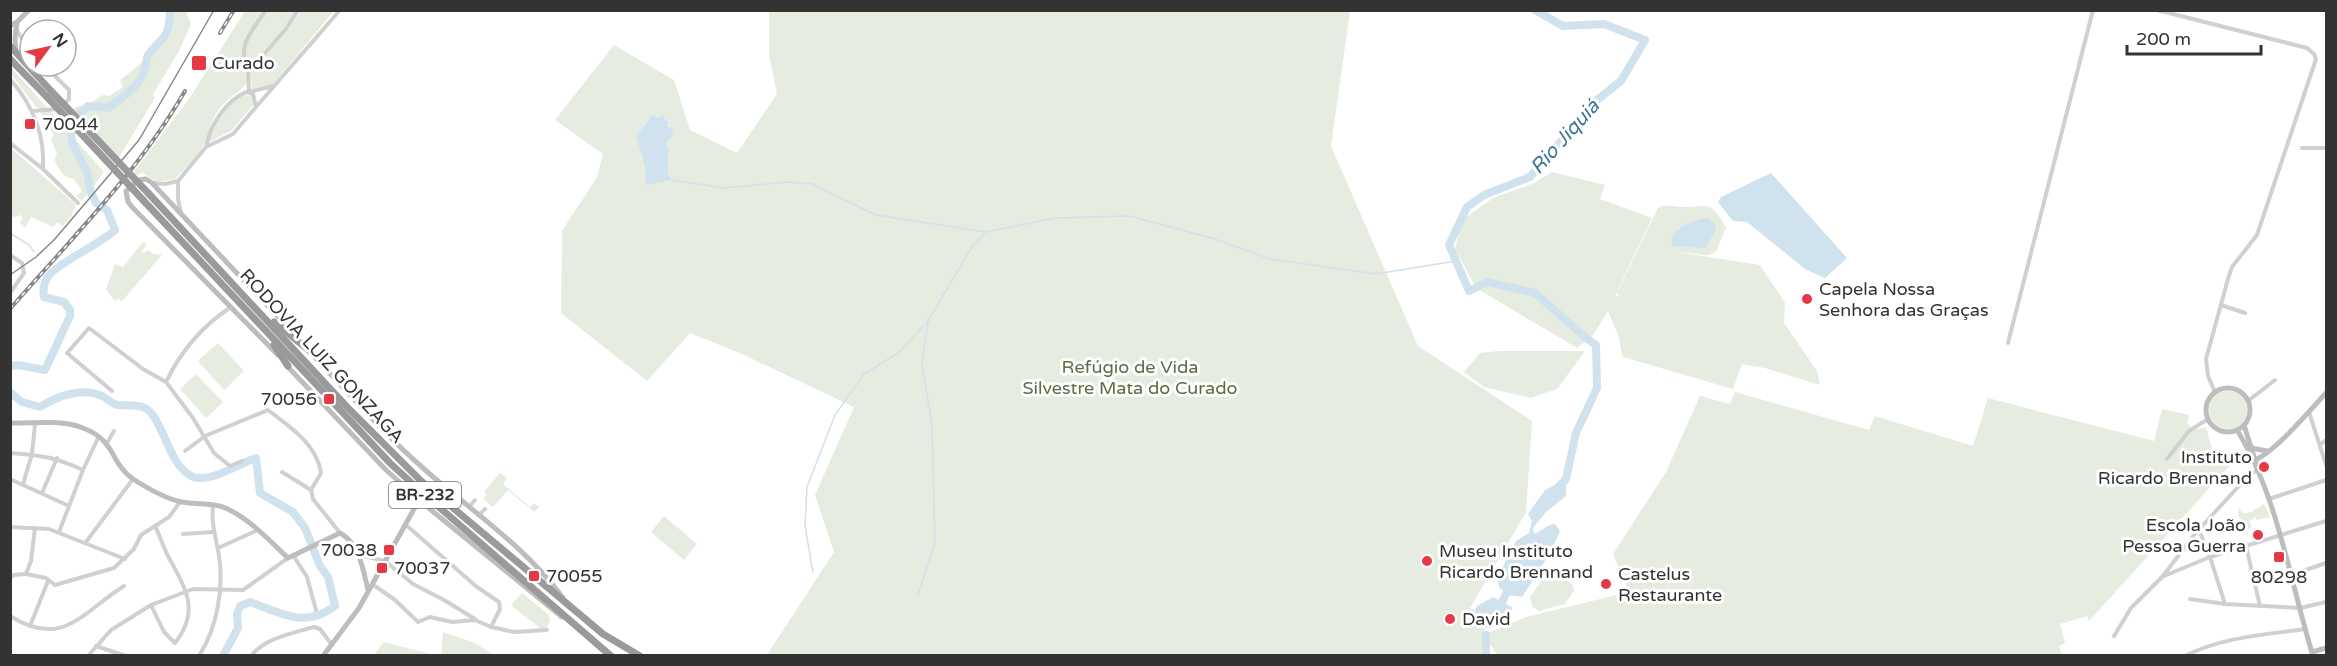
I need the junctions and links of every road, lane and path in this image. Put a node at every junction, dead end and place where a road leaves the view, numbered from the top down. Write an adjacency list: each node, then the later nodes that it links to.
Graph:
1 (29, 10): 7 (street)
2 (266, 10): 11 (street)
3 (298, 10): 11 (street)
4 (340, 10): 14 (street)
5 (2093, 10): 35 (street)
6 (2157, 10): 30 (street)
7 (13, 27): 9 (street)
8 (10, 46): 9 (highway, RODOVIA LUIZ GONZAGA / BR-232)
9 (16, 52): 16 (highway, RODOVIA LUIZ GONZAGA / BR-232)
10 (10, 58): 16 (highway, RODOVIA LUIZ GONZAGA / BR-232)
11 (248, 73): 15 (street)
12 (57, 78): 18 (street)
13 (10, 79): 18 (street)
14 (274, 86): 15 (street); 17 (street)
15 (249, 92): 17 (street); 20 (street)
16 (49, 94): 32 (highway, RODOVIA LUIZ GONZAGA / BR-232, bridge); 34 (highway, RODOVIA LUIZ GONZAGA / BR-232, bridge)
17 (256, 107): 20 (street)
18 (33, 111): 23 (street)
19 (10, 143): 23 (street)
20 (206, 147): 24 (street)
21 (2302, 148): 22 (street)
22 (2326, 148)
23 (43, 169): 26 (street)
24 (178, 181): 25 (street); 27 (street)
25 (152, 183): 27 (street); 31 (street)
26 (78, 203)
27 (181, 214): 36 (street)
28 (10, 255): 29 (street)
29 (10, 293)
30 (2221, 305): 33 (street); 41 (street)
31 (231, 307): 37 (street); 39 (street)
32 (256, 308): 36 (highway); 120 (highway, RODOVIA LUIZ GONZAGA / BR-232)
33 (2245, 314)
34 (267, 333): 37 (highway); 130 (highway, RODOVIA LUIZ GONZAGA / BR-232)
35 (2008, 343)
36 (310, 351): 81 (street)
37 (288, 366): 75 (street)
38 (2276, 380): 43 (street)
39 (166, 382): 40 (street); 52 (street)
40 (112, 391)
41 (2215, 392): 43 (street); 45 (street)
42 (2326, 393): 44 (street)
43 (2248, 400): 48 (street)
44 (2309, 412): 55 (street); 58 (street)
45 (2208, 419): 49 (street); 62 (street)
46 (10, 423): 47 (street)
47 (35, 424): 51 (street); 60 (street)
48 (2244, 425): 49 (street); 56 (street)
49 (2237, 430): 64 (street)
50 (114, 431): 54 (street)
51 (99, 435): 54 (street); 66 (street)
52 (205, 436): 57 (street); 63 (street); 73 (street)
53 (2326, 440): 55 (street)
54 (107, 443): 70 (street)
55 (2320, 445): 65 (street)
56 (2251, 448): 58 (street); 64 (street)
57 (185, 451)
58 (2267, 451): 64 (street)
59 (10, 453): 60 (street)
60 (32, 454): 61 (street); 72 (street)
61 (57, 458): 66 (street); 74 (street)
62 (2167, 459)
63 (242, 461)
64 (2254, 461): 67 (street)
65 (2326, 465)
66 (83, 470): 80 (street)
67 (2258, 470): 77 (street); 90 (street)
68 (282, 472): 73 (street)
69 (10, 479): 72 (street)
70 (133, 479): 78 (street); 96 (street)
71 (2326, 480): 77 (street)
72 (23, 484): 74 (street)
73 (311, 490): 93 (street)
74 (42, 493): 80 (street)
75 (419, 500): 85 (street); 130 (street)
76 (475, 500): 81 (street)
77 (2269, 500): 95 (street)
78 (180, 502): 79 (street); 86 (street)
79 (213, 505): 89 (street); 92 (street)
80 (69, 506): 91 (street)
81 (468, 507): 83 (street)
82 (485, 509): 83 (street)
83 (478, 516): 120 (street)
84 (2326, 521): 95 (street)
85 (406, 525): 103 (street); 126 (street)
86 (155, 526): 102 (street); 113 (street)
87 (10, 527): 88 (street)
88 (35, 528): 91 (street); 105 (street)
89 (258, 530): 98 (street); 100 (street)
90 (2199, 530): 101 (street); 107 (street)
91 (59, 532): 96 (street)
92 (213, 532): 94 (street); 98 (street)
93 (340, 533): 99 (street); 100 (street)
94 (183, 534)
95 (2280, 535): 97 (street); 106 (street)
96 (86, 542): 102 (street)
97 (2246, 546): 101 (street); 119 (street)
98 (217, 548): 112 (street)
99 (359, 555): 103 (street); 114 (street)
100 (291, 557): 112 (street); 122 (street)
101 (2210, 557): 107 (street); 117 (street)
102 (125, 559): 109 (street)
103 (385, 561): 110 (street); 124 (street)
104 (2326, 563): 106 (street)
105 (26, 574): 108 (street); 109 (street)
106 (2291, 575): 121 (street)
107 (2163, 576): 129 (street)
108 (10, 578)
109 (48, 580): 125 (street)
110 (372, 584): 114 (street); 124 (street)
111 (124, 586): 125 (street)
112 (219, 588): 113 (street); 137 (street)
113 (186, 590): 118 (street); 118 (street)
114 (368, 590): 131 (street)
115 (2190, 599): 117 (street)
116 (2326, 602): 121 (street)
117 (2225, 604): 119 (street)
118 (151, 605): 132 (street)
119 (2260, 606): 121 (street)
120 (569, 607): 141 (highway, RODOVIA LUIZ GONZAGA / BR-232)
121 (2300, 608): 127 (street)
122 (316, 610)
123 (10, 616): 125 (street)
124 (476, 620): 126 (street)
125 (30, 626)
126 (491, 627): 128 (street)
127 (2305, 629): 134 (street); 142 (street)
128 (547, 630)
129 (2114, 636)
130 (598, 643): 140 (highway, RODOVIA LUIZ GONZAGA / BR-232)
131 (332, 645): 138 (street); 139 (street)
132 (96, 646): 135 (street); 136 (street)
133 (2326, 648): 134 (street)
134 (2313, 654)
135 (88, 656)
136 (126, 656)
137 (199, 656)
138 (251, 656)
139 (323, 656)
140 (611, 656)
141 (640, 656)
142 (2185, 656)

